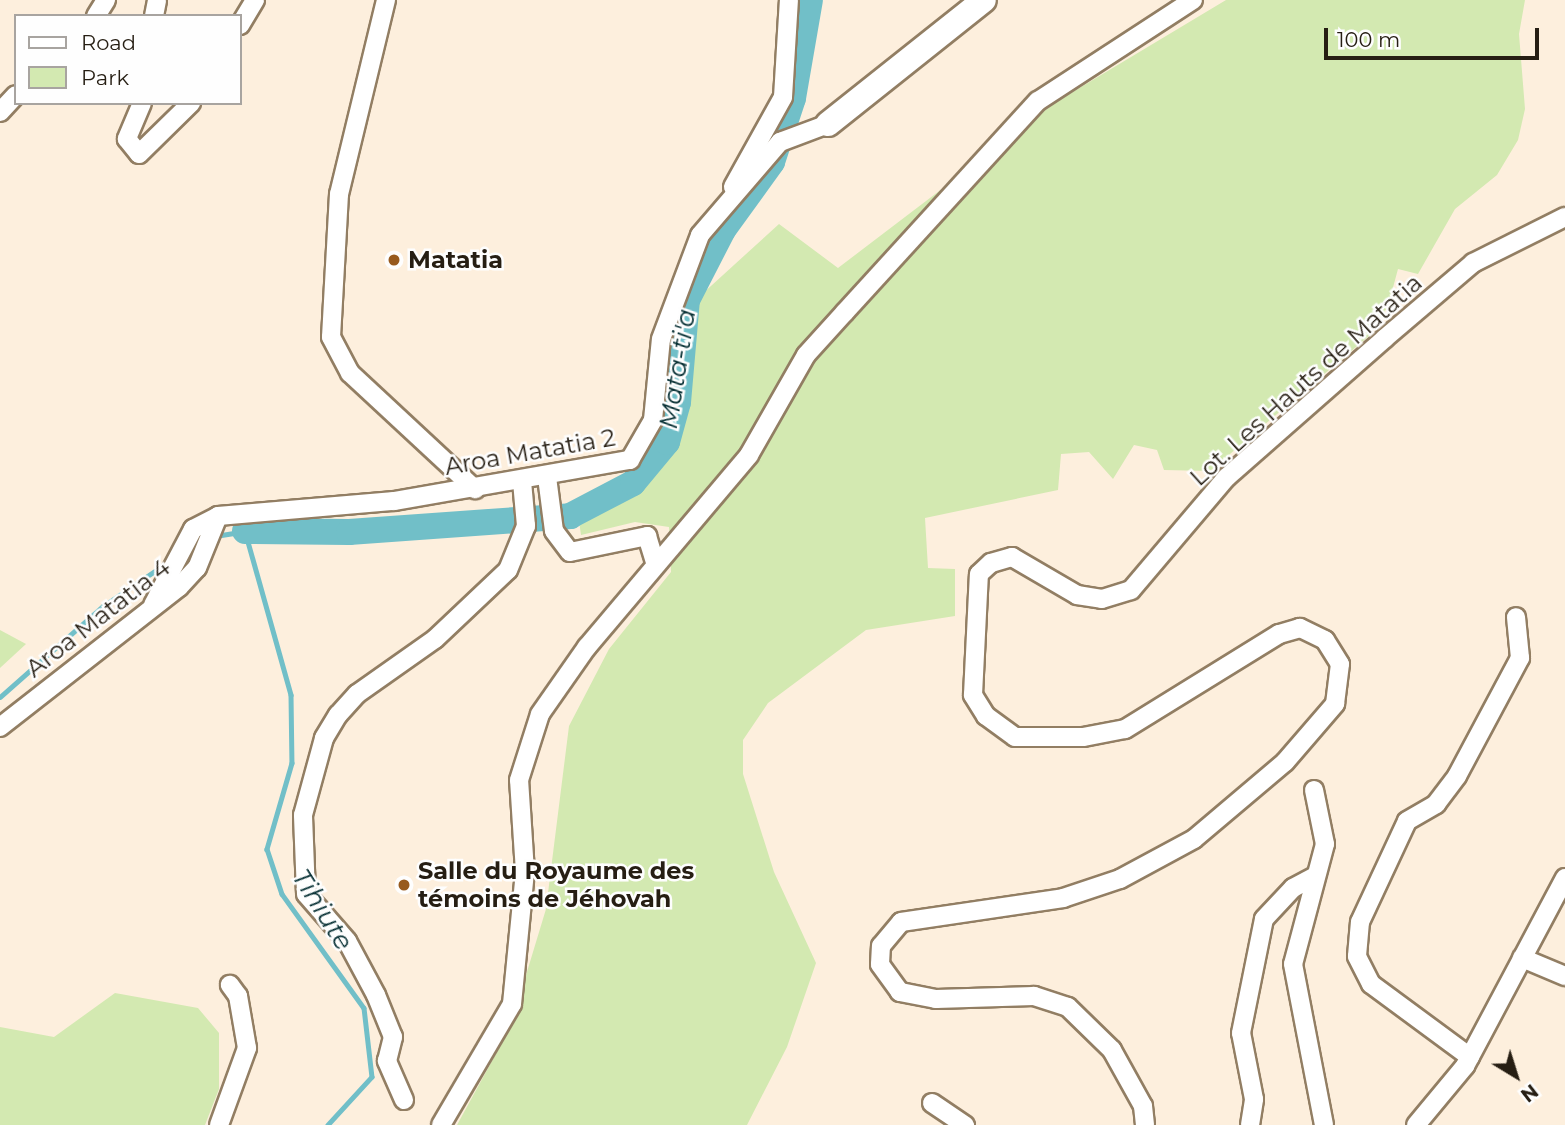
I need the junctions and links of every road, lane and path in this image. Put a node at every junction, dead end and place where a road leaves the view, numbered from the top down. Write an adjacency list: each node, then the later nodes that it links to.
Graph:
1 (255, 0): 6 (street)
2 (386, 0): 15 (street)
3 (789, 0): 13 (street)
4 (984, 0): 11 (main road)
5 (1193, 0): 18 (street)
6 (242, 22)
7 (14, 97): 10 (street)
8 (141, 105): 9 (street)
9 (189, 105)
10 (0, 112)
11 (828, 124): 13 (street, Aroa Matatia 2)
12 (1565, 217): 34 (street, Lot. Les Hauts de Matatia)
13 (715, 220): 14 (street, Aroa Matatia 2)
14 (547, 477): 16 (street, Aroa Matatia 2); 18 (street)
15 (475, 489): 16 (street, Aroa Matatia 2); 17 (street, Aroa Matatia 2)
16 (522, 489): 29 (street)
17 (218, 516): 19 (street, Aroa Matatia 4); 19 (street)
18 (656, 565): 32 (street)
19 (153, 604): 21 (street, Aroa Matatia 4)
20 (1517, 617): 28 (street)
21 (0, 727)
22 (1314, 790): 23 (street)
23 (1314, 877): 35 (street); 36 (street)
24 (1565, 878): 25 (street)
25 (1522, 958): 26 (street); 28 (street)
26 (1565, 976)
27 (230, 985): 31 (street)
28 (1470, 1057): 37 (street)
29 (404, 1100)
30 (932, 1103): 33 (street)
31 (219, 1125)
32 (440, 1125)
33 (965, 1125)
34 (1145, 1125)
35 (1250, 1125)
36 (1324, 1125)
37 (1416, 1125)

